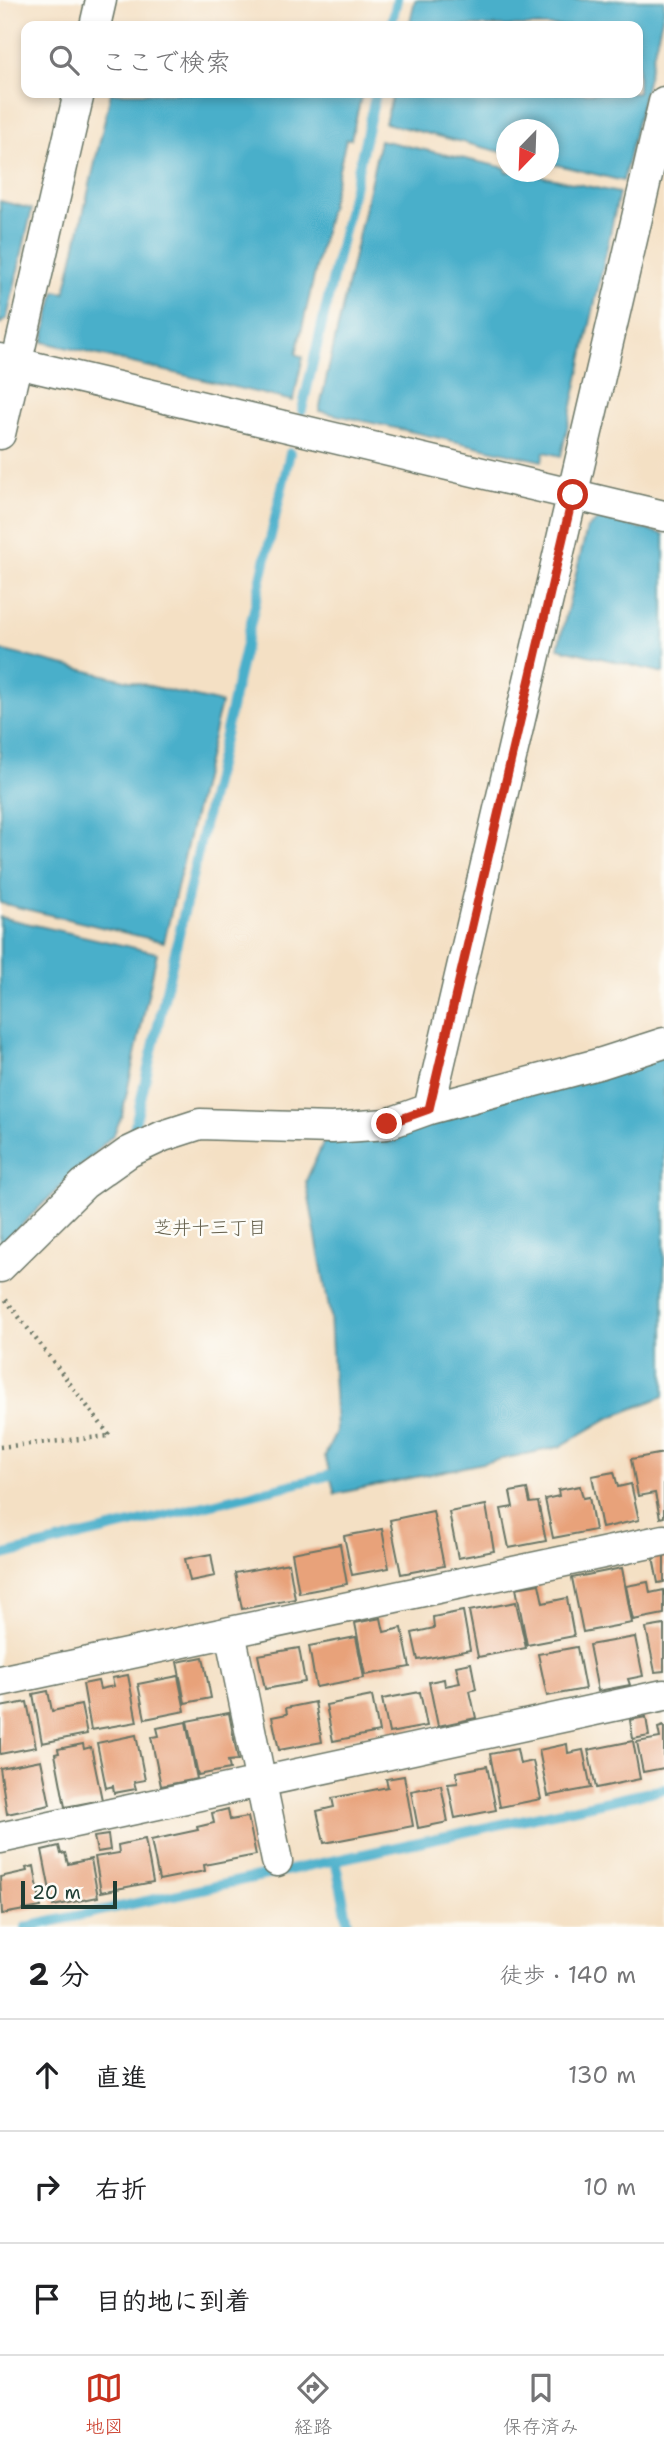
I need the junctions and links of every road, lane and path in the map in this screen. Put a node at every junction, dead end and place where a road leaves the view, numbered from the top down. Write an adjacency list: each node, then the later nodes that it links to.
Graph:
1 (101, 0): 2 (street)
2 (96, 21)
3 (78, 98): 5 (street)
4 (664, 102): 7 (street)
5 (8, 361): 6 (street); 7 (street)
6 (0, 434)
7 (573, 495): 8 (street); 10 (street)
8 (664, 516)
9 (664, 1043): 10 (street)
10 (429, 1109): 11 (street)
11 (0, 1267)
12 (0, 1293): 13 (path)
13 (0, 1447)
14 (664, 1540): 15 (street)
15 (230, 1632): 16 (street); 18 (street)
16 (0, 1681)
17 (664, 1695): 18 (street)
18 (261, 1783): 19 (street); 20 (street)
19 (0, 1838)
20 (277, 1861)

